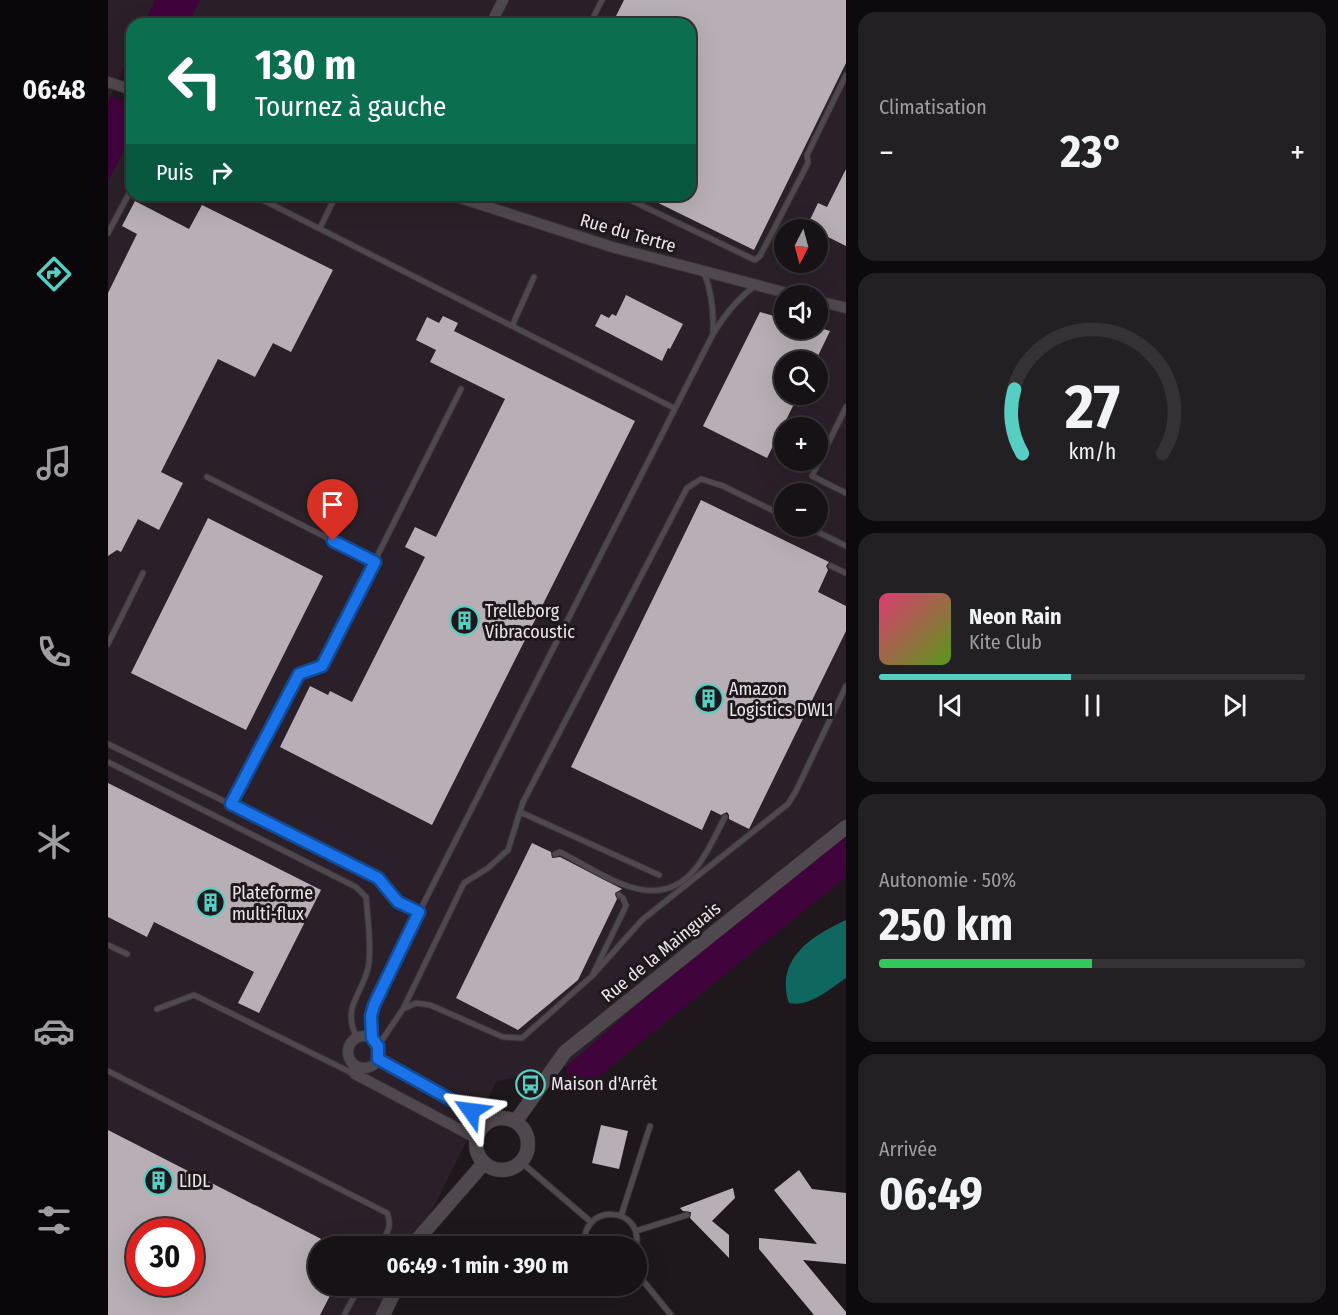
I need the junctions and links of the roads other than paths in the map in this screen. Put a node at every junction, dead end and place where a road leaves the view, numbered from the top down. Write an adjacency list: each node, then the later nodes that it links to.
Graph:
1 (503, 0): 3 (street)
2 (602, 0): 4 (lane)
3 (494, 18)
4 (593, 18)
5 (846, 75): 12 (lane)
6 (108, 82): 7 (street)
7 (126, 88)
8 (126, 199): 14 (lane)
9 (265, 201): 13 (lane)
10 (333, 201): 13 (lane)
11 (470, 201): 15 (street, Rue du Tertre)
12 (632, 201)
13 (320, 228): 21 (lane)
14 (108, 233)
15 (704, 272): 17 (street, Rue du Tertre); 22 (lane)
16 (534, 277): 21 (lane)
17 (756, 285): 18 (street, Rue du Tertre); 22 (lane)
18 (774, 290)
19 (828, 304): 20 (street)
20 (846, 308)
21 (512, 326): 25 (lane)
22 (713, 334): 25 (lane)
23 (462, 389): 31 (lane)
24 (846, 407): 27 (lane)
25 (674, 408): 46 (lane)
26 (207, 477): 31 (lane)
27 (846, 494)
28 (774, 511): 40 (lane)
29 (828, 537): 30 (lane)
30 (846, 546)
31 (375, 562): 39 (lane)
32 (831, 566): 34 (lane)
33 (143, 573): 35 (lane)
34 (846, 573)
35 (108, 644)
36 (846, 686): 49 (lane)
37 (108, 744): 39 (lane)
38 (108, 762): 52 (lane)
39 (231, 804): 46 (lane)
40 (520, 812): 44 (lane); 51 (lane)
41 (725, 817): 43 (lane)
42 (846, 827): 57 (street, Rue de la Mainguais)
43 (555, 854)
44 (659, 875)
45 (619, 895): 49 (lane)
46 (419, 912): 53 (lane)
47 (108, 945): 48 (lane)
48 (127, 954)
49 (592, 976): 51 (lane)
50 (157, 1009): 55 (lane)
51 (403, 1009): 53 (lane)
52 (357, 1038): 53 (street); 55 (street)
53 (375, 1042): 54 (street)
54 (378, 1059): 55 (street); 58 (street)
55 (354, 1069): 60 (street)
56 (108, 1071): 67 (lane)
57 (516, 1121): 58 (street); 61 (street)
58 (488, 1122): 60 (street)
59 (650, 1126): 64 (lane)
60 (476, 1138): 62 (street)
61 (522, 1162): 62 (street); 65 (lane)
62 (484, 1163): 68 (street)
63 (687, 1215): 66 (lane)
64 (621, 1216): 65 (lane); 66 (lane)
65 (591, 1222): 69 (lane)
66 (636, 1231): 70 (lane)
67 (385, 1236)
68 (421, 1236)
69 (585, 1236)
70 (636, 1236)
71 (647, 1286): 76 (lane)
72 (355, 1296): 74 (lane)
73 (392, 1296): 75 (street)
74 (345, 1315)
75 (383, 1315)
76 (671, 1315)

